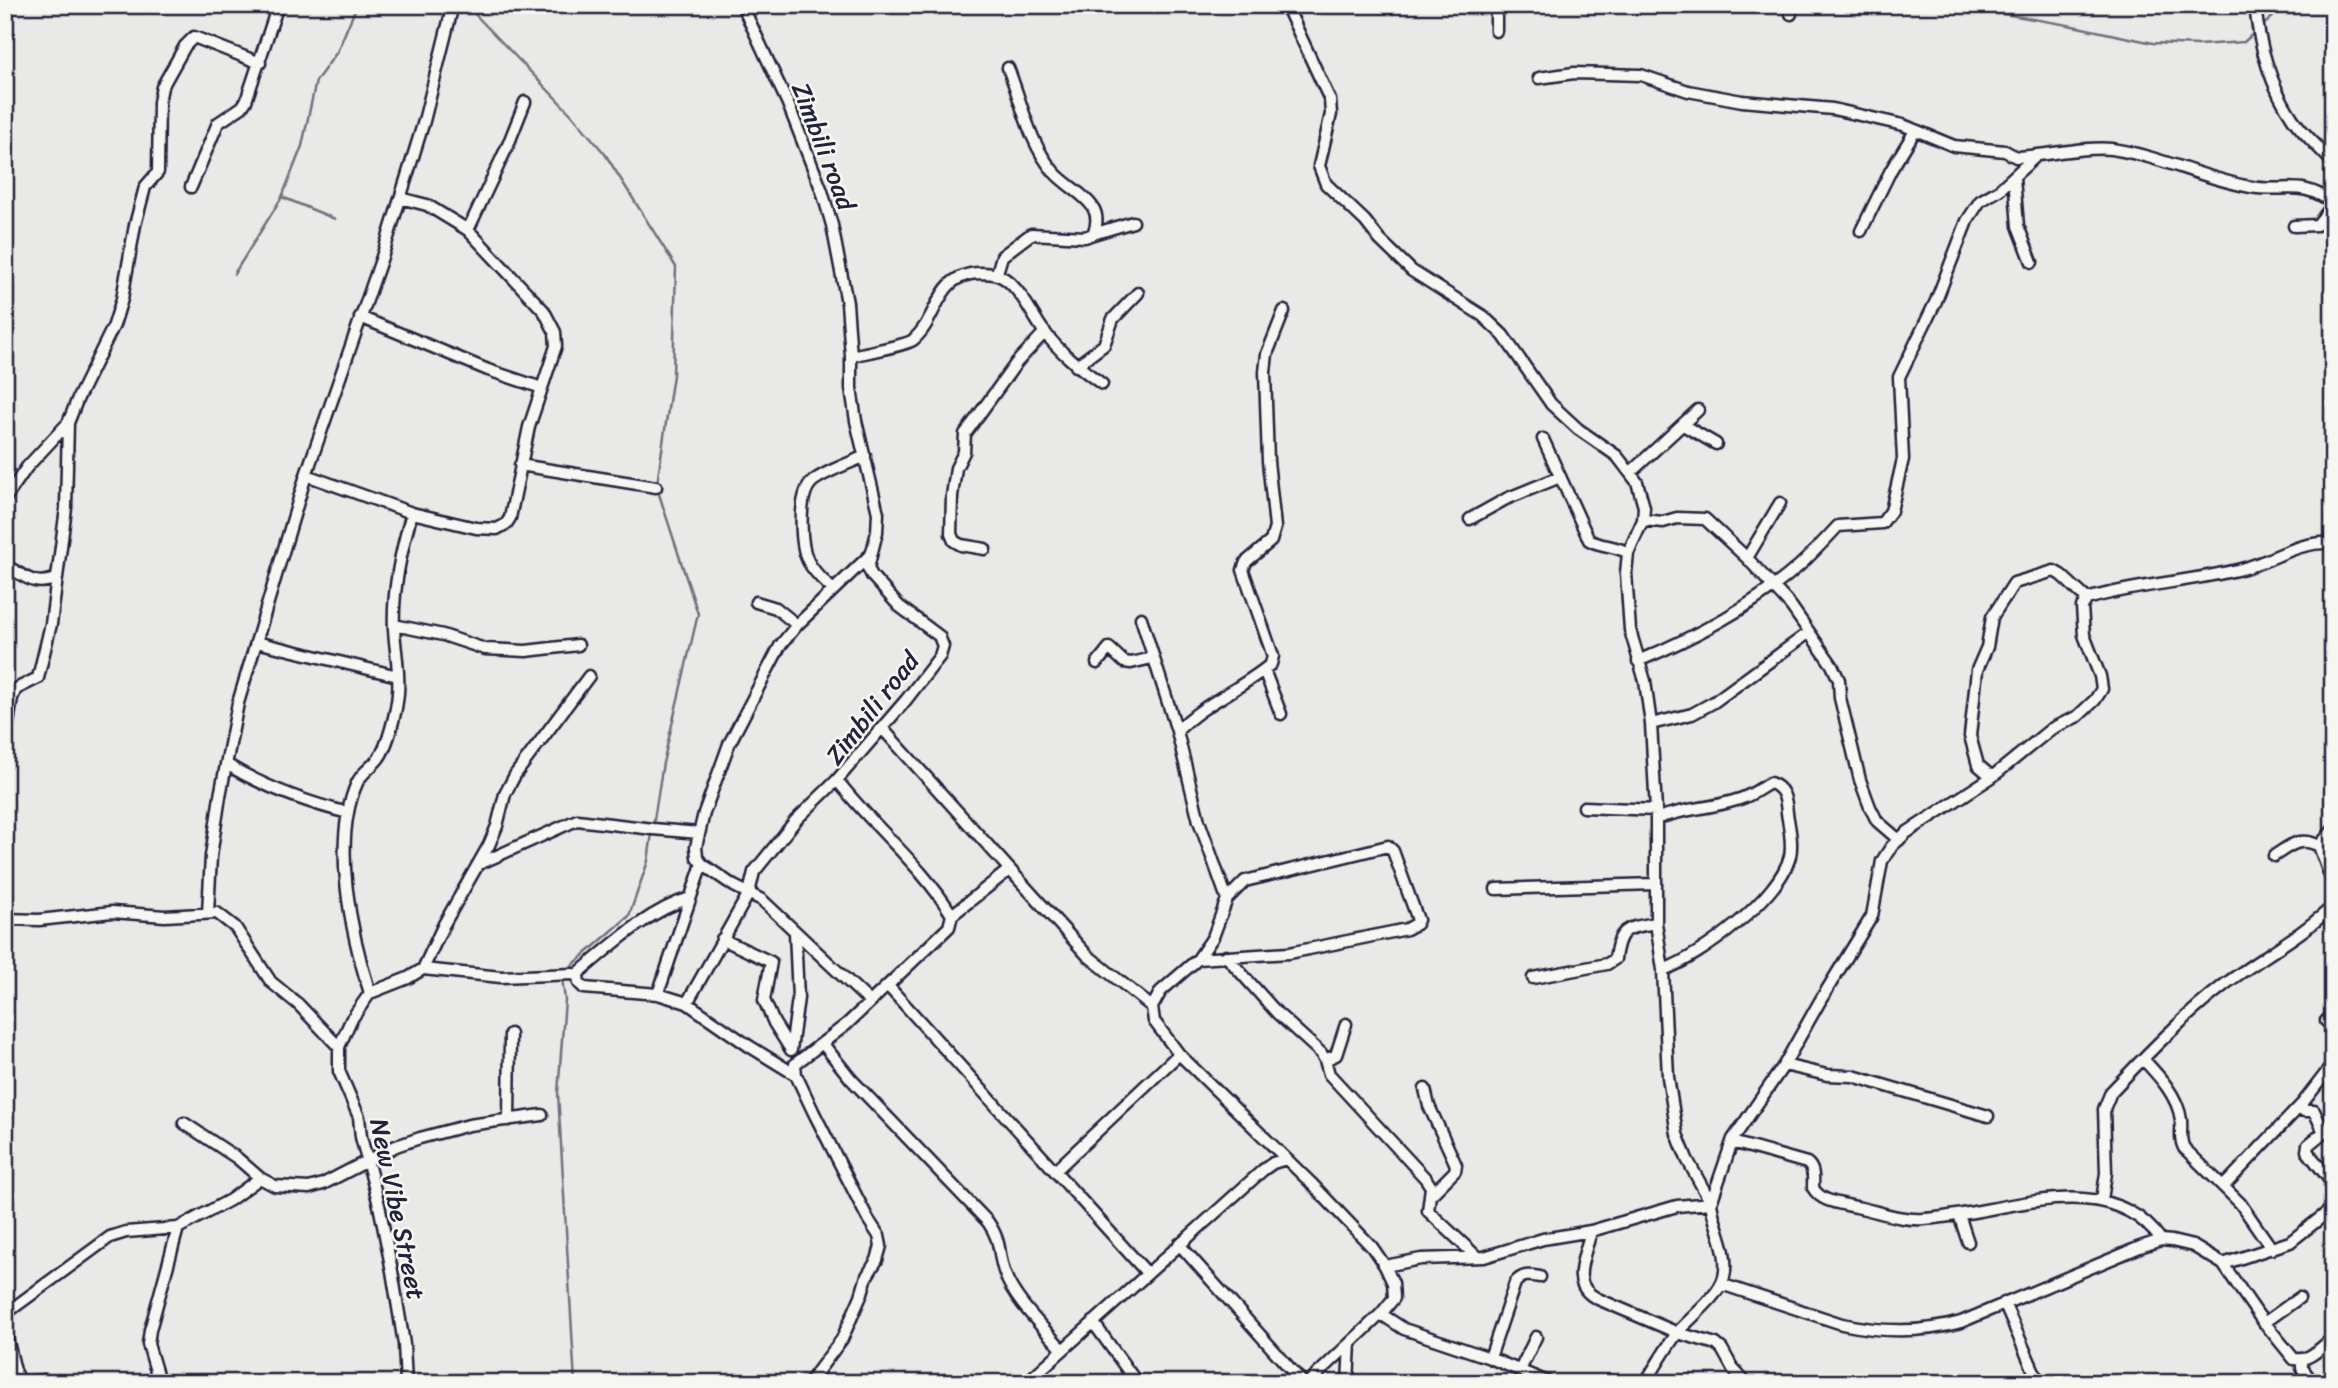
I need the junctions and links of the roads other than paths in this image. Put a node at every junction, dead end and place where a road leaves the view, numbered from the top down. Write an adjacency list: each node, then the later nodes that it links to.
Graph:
1 (278, 5): 8 (street)
2 (453, 5): 17 (street)
3 (742, 5): 30 (street, Zimbili road)
4 (1286, 5): 41 (street)
5 (1496, 5): 7 (street)
6 (2255, 5): 14 (street)
7 (1496, 31)
8 (260, 63): 16 (street); 35 (street)
9 (1008, 68): 23 (street)
10 (1539, 78): 12 (street)
11 (525, 102): 21 (street)
12 (1915, 131): 13 (street); 22 (street)
13 (2036, 156): 15 (street); 18 (street)
14 (2333, 163)
15 (2014, 178): 24 (street); 57 (street)
16 (191, 187)
17 (400, 198): 21 (street); 28 (street)
18 (2333, 204): 20 (street)
19 (1133, 222): 23 (street)
20 (2294, 226)
21 (468, 230): 33 (street)
22 (1861, 231)
23 (1093, 234): 25 (street)
24 (2032, 262)
25 (997, 273): 29 (street); 30 (street)
26 (1138, 293): 31 (street)
27 (1284, 311): 70 (street)
28 (360, 317): 33 (street); 42 (street)
29 (1045, 332): 31 (street); 51 (street)
30 (852, 356): 39 (street, Zimbili road)
31 (1076, 366): 32 (street)
32 (1102, 384)
33 (542, 388): 40 (street)
34 (1698, 410): 36 (street)
35 (68, 423): 45 (street); 56 (street)
36 (1683, 425): 38 (street); 41 (street)
37 (1543, 439): 43 (street)
38 (1716, 444)
39 (865, 456): 53 (street, Zimbili road); 58 (street)
40 (520, 465): 44 (street); 47 (street)
41 (1631, 472): 49 (street)
42 (306, 475): 47 (street); 65 (street)
43 (1560, 477): 48 (street); 52 (street)
44 (656, 487)
45 (5, 499)
46 (1780, 503): 54 (street)
47 (412, 513): 62 (street)
48 (1470, 519)
49 (1643, 520): 52 (street); 54 (street)
50 (2333, 542): 59 (street)
51 (985, 549)
52 (1628, 553): 68 (street)
53 (869, 556): 58 (street); 75 (street, Zimbili road)
54 (1747, 558): 57 (street)
55 (5, 565): 56 (street)
56 (57, 579): 77 (street)
57 (1774, 586): 68 (street); 86 (street)
58 (833, 590): 63 (street)
59 (2087, 599): 79 (street); 79 (street)
60 (756, 603): 63 (street)
61 (1141, 618): 67 (street)
62 (394, 625): 66 (street); 71 (street)
63 (797, 625): 85 (street)
64 (1807, 635): 74 (street)
65 (256, 642): 71 (street); 78 (street)
66 (578, 645)
67 (1152, 657): 69 (street); 76 (street)
68 (1638, 661): 74 (street)
69 (1097, 663)
70 (1264, 670): 73 (street); 76 (street)
71 (398, 676): 82 (street)
72 (589, 676): 89 (street)
73 (1281, 714)
74 (1651, 724): 83 (street)
75 (883, 727): 80 (street, Zimbili road); 91 (street)
76 (1177, 731): 97 (street)
77 (5, 744)
78 (226, 764): 82 (street); 99 (street)
79 (1992, 777): 86 (street)
80 (837, 780): 95 (street); 100 (street, Zimbili road)
81 (1584, 807): 83 (street)
82 (348, 813): 112 (street)
83 (1656, 815): 92 (street); 108 (street)
84 (2333, 830): 87 (street)
85 (699, 833): 89 (street); 90 (street)
86 (1899, 840): 126 (street)
87 (2319, 846): 88 (street); 93 (street)
88 (2274, 856)
89 (478, 864): 107 (street)
90 (702, 864): 95 (street); 96 (street)
91 (1009, 870): 100 (street); 116 (street)
92 (1655, 884): 94 (street); 102 (street)
93 (2333, 884)
94 (1496, 889)
95 (749, 892): 103 (street); 104 (street)
96 (690, 898): 109 (street); 113 (street)
97 (1227, 899): 105 (street); 106 (street)
98 (2333, 906): 123 (street)
99 (208, 913): 101 (street); 120 (street)
100 (952, 915): 111 (street)
101 (5, 919)
102 (1656, 923): 108 (street); 110 (street)
103 (795, 932): 114 (street); 121 (street)
104 (722, 939): 115 (street); 121 (street)
105 (1226, 956): 106 (street); 124 (street)
106 (1198, 958): 116 (street)
107 (423, 969): 109 (street); 112 (street)
108 (1664, 970): 143 (street)
109 (576, 975): 113 (street)
110 (1532, 978)
111 (888, 986): 114 (street); 137 (street)
112 (370, 993): 120 (street)
113 (658, 994): 115 (street)
114 (870, 1002): 119 (street)
115 (687, 1003): 127 (street)
116 (1152, 1007): 122 (street)
117 (1346, 1024): 124 (street)
118 (510, 1034): 132 (street)
119 (823, 1044): 127 (street); 169 (street)
120 (339, 1047): 135 (street, New Vibe Street)
121 (791, 1050): 127 (street)
122 (1179, 1054): 136 (street); 137 (street)
123 (2143, 1059): 140 (street); 142 (street)
124 (1325, 1060): 141 (street)
125 (2333, 1064): 129 (street)
126 (1784, 1065): 131 (street); 134 (street)
127 (796, 1069): 178 (street)
128 (1425, 1088): 141 (street)
129 (2302, 1104): 139 (street); 140 (street)
130 (542, 1115): 132 (street)
131 (1988, 1116)
132 (509, 1120): 135 (street)
133 (184, 1123): 138 (street)
134 (1732, 1142): 143 (street); 145 (street)
135 (366, 1159): 138 (street); 177 (street, New Vibe Street)
136 (1286, 1159): 150 (street); 154 (street)
137 (1055, 1171): 155 (street)
138 (260, 1178): 146 (street)
139 (2333, 1184)
140 (2224, 1186): 151 (street)
141 (1430, 1196): 152 (street)
142 (2102, 1200): 145 (street); 148 (street)
143 (1711, 1203): 147 (street); 157 (street)
144 (2333, 1208): 151 (street)
145 (1959, 1215): 149 (street)
146 (178, 1227): 160 (street); 173 (street)
147 (1591, 1231): 152 (street); 165 (street)
148 (2161, 1240): 153 (street); 159 (street)
149 (1968, 1242)
150 (1179, 1244): 155 (street); 174 (street)
151 (2272, 1248): 153 (street)
152 (1476, 1257): 154 (street)
153 (2223, 1264): 163 (street)
154 (1385, 1266): 161 (street)
155 (1147, 1273): 162 (street)
156 (1540, 1277): 170 (street)
157 (1721, 1284): 159 (street); 165 (street)
158 (2299, 1298): 163 (street)
159 (2004, 1303): 185 (street)
160 (5, 1314)
161 (1381, 1314): 168 (street); 170 (street)
162 (1093, 1322): 169 (street); 180 (street)
163 (2264, 1323): 171 (street)
164 (5, 1330): 175 (street)
165 (1678, 1333): 183 (street); 184 (street)
166 (1536, 1337): 172 (street)
167 (2333, 1338): 171 (street)
168 (1350, 1343): 174 (street); 181 (street)
169 (1062, 1349): 179 (street)
170 (1490, 1358): 172 (street)
171 (2302, 1360): 186 (street)
172 (1520, 1370): 182 (street)
173 (158, 1378)
174 (1312, 1381)
175 (18, 1383): 176 (street)
176 (54, 1383)
177 (406, 1383)
178 (810, 1383)
179 (1026, 1383)
180 (1137, 1383)
181 (1348, 1383)
182 (1550, 1383)
183 (1645, 1383)
184 (1746, 1383)
185 (2039, 1383)
186 (2313, 1383)

